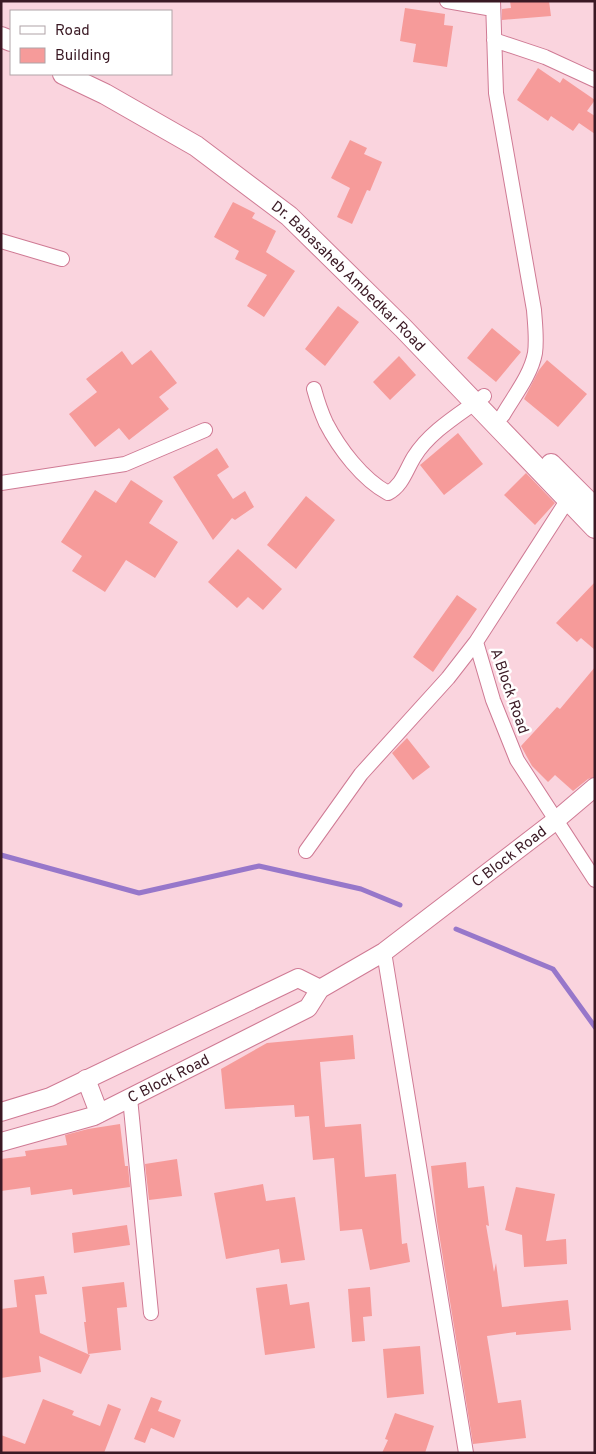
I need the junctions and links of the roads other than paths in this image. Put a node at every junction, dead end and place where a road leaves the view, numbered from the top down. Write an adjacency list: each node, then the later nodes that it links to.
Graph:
1 (447, 1): 2 (street)
2 (493, 5): 3 (street)
3 (494, 40): 6 (street); 12 (street)
4 (65, 75): 7 (main road, Dr. Babasaheb Ambedkar Road)
5 (87, 75): 7 (main road, Dr. Babasaheb Ambedkar Road)
6 (595, 80)
7 (144, 111): 11 (main road, Dr. Babasaheb Ambedkar Road)
8 (1, 241): 9 (street)
9 (62, 259)
10 (314, 389): 11 (street)
11 (479, 400): 12 (main road, Dr. Babasaheb Ambedkar Road); 15 (main road, Dr. Babasaheb Ambedkar Road)
12 (503, 415): 15 (main road, Dr. Babasaheb Ambedkar Road)
13 (205, 430): 14 (street)
14 (1, 483)
15 (572, 494): 16 (main road, Dr. Babasaheb Ambedkar Road); 17 (main road, Dr. Babasaheb Ambedkar Road); 18 (street, A Block Road)
16 (595, 508)
17 (595, 528)
18 (476, 642): 20 (street, A Block Road); 21 (street)
19 (595, 787): 20 (street, C Block Road)
20 (554, 821): 22 (street, A Block Road); 23 (street, C Block Road)
21 (306, 851)
22 (595, 880)
23 (384, 952): 24 (street, C Block Road); 31 (street)
24 (320, 989): 25 (street); 26 (street, C Block Road)
25 (86, 1079): 27 (street); 28 (street)
26 (130, 1098): 28 (street, C Block Road); 30 (street)
27 (1, 1112)
28 (99, 1113): 29 (street, C Block Road)
29 (1, 1142)
30 (151, 1313)
31 (466, 1453)

